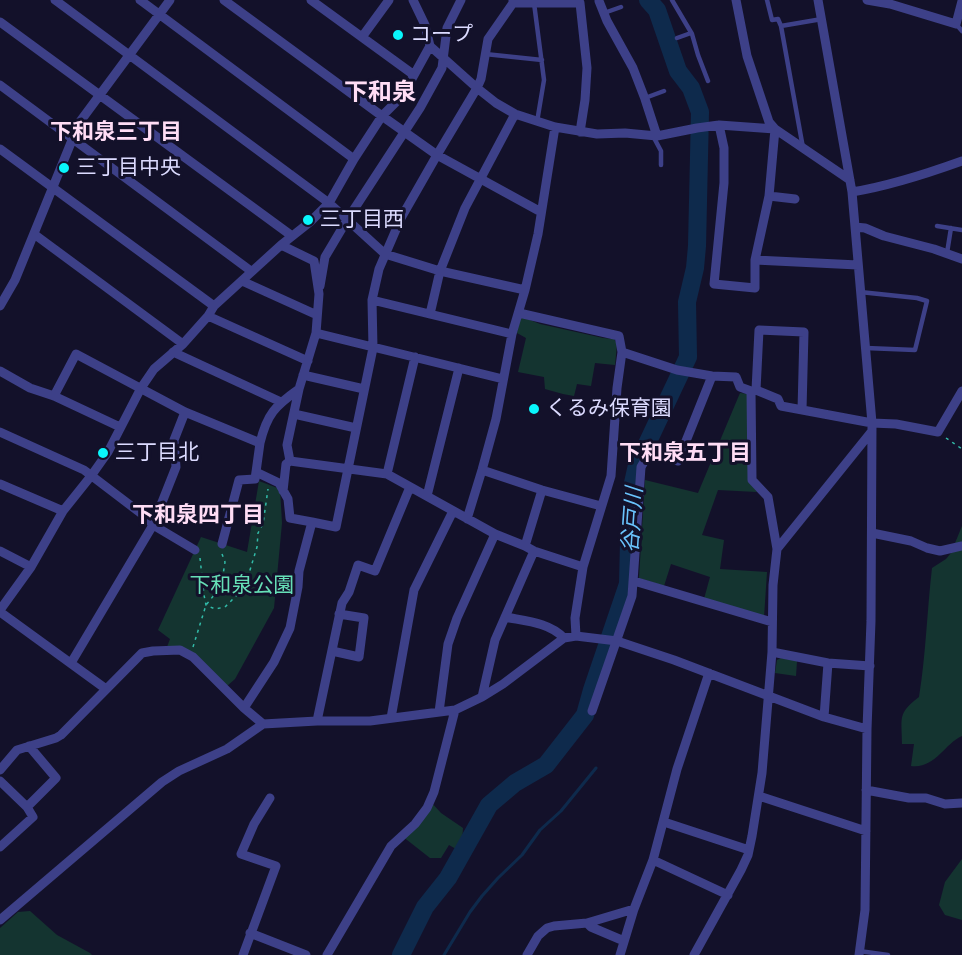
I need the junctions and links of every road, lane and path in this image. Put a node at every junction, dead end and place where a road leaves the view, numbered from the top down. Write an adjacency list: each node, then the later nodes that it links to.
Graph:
1 (55, 0): 30 (street)
2 (140, 0): 19 (street)
3 (170, 0): 19 (street)
4 (224, 0): 41 (street)
5 (311, 0): 26 (street)
6 (389, 0): 26 (street)
7 (413, 0): 28 (street)
8 (461, 0): 31 (street)
9 (672, 0): 25 (lane)
10 (736, 0): 45 (street)
11 (767, 0): 23 (lane)
12 (818, 0): 21 (street)
13 (867, 0): 24 (street)
14 (599, 1): 20 (street)
15 (513, 2): 17 (street); 29 (street)
16 (962, 2): 24 (street)
17 (534, 3): 32 (lane); 47 (street)
18 (621, 7): 20 (lane)
19 (160, 14): 30 (street); 53 (street)
20 (604, 14): 39 (street)
21 (822, 19): 23 (lane); 57 (street)
22 (0, 22): 38 (street)
23 (781, 26): 50 (lane)
24 (959, 27)
25 (691, 33): 27 (lane); 34 (lane)
26 (362, 37): 33 (street)
27 (677, 38)
28 (430, 46): 31 (street); 33 (street)
29 (485, 54): 32 (lane); 36 (street)
30 (130, 55): 38 (street); 62 (street)
31 (444, 58): 36 (street); 46 (street)
32 (542, 60): 42 (lane)
33 (414, 75): 41 (street)
34 (708, 81)
35 (0, 85): 49 (street)
36 (477, 88): 40 (street); 52 (street)
37 (664, 91): 39 (lane)
38 (100, 94): 49 (street); 70 (street)
39 (645, 98): 48 (street)
40 (515, 114): 42 (street); 56 (street)
41 (382, 116): 46 (street); 53 (street)
42 (537, 122): 44 (street)
43 (719, 125): 45 (street); 48 (street); 75 (street)
44 (555, 127): 47 (street); 63 (street)
45 (775, 129): 50 (street); 60 (street)
46 (404, 132): 52 (street); 64 (street)
47 (580, 132): 48 (street)
48 (655, 136): 55 (lane)
49 (72, 138): 58 (street); 77 (street)
50 (803, 148): 57 (street)
51 (0, 149): 58 (street)
52 (437, 154): 56 (street); 72 (street)
53 (354, 159): 62 (street)
54 (962, 161): 59 (street)
55 (662, 165)
56 (481, 178): 63 (street); 78 (street)
57 (850, 180): 59 (street)
58 (53, 187): 69 (street); 85 (street)
59 (852, 192): 66 (street)
60 (769, 196): 61 (street); 75 (street)
61 (795, 199)
62 (329, 203): 64 (street); 70 (street)
63 (541, 212): 80 (street)
64 (347, 220): 72 (street); 82 (street)
65 (937, 226): 67 (lane)
66 (855, 227): 73 (street); 76 (street)
67 (951, 228): 68 (lane); 73 (lane)
68 (962, 230)
69 (34, 234): 84 (street); 92 (street)
70 (292, 236): 71 (street)
71 (281, 245): 77 (street); 82 (street)
72 (385, 254): 78 (street); 83 (street)
73 (947, 254): 74 (street)
74 (962, 259)
75 (755, 260): 76 (street)
76 (858, 265): 81 (street)
77 (251, 271): 79 (street)
78 (440, 271): 80 (street); 87 (street)
79 (242, 280): 85 (street); 88 (street)
80 (525, 290): 86 (street)
81 (860, 292): 94 (street); 94 (lane)
82 (319, 294): 88 (street)
83 (372, 300): 87 (street); 93 (street)
84 (0, 306)
85 (214, 306): 89 (street)
86 (519, 313): 91 (street); 96 (street)
87 (430, 314): 91 (street)
88 (317, 315): 90 (street)
89 (208, 316): 92 (street); 98 (street)
90 (316, 333): 93 (street); 98 (street)
91 (512, 334): 103 (street)
92 (183, 344): 95 (street)
93 (373, 348): 97 (street); 106 (street)
94 (866, 348): 115 (street)
95 (173, 352): 104 (street); 110 (street)
96 (622, 352): 102 (street); 133 (street)
97 (415, 357): 99 (street); 125 (street)
98 (308, 361): 101 (street)
99 (459, 368): 103 (street); 132 (street)
100 (0, 371): 109 (street)
101 (303, 375): 105 (street); 106 (street)
102 (711, 376): 107 (street); 150 (street)
103 (502, 379): 123 (street)
104 (141, 388): 109 (street); 112 (street); 114 (street)
105 (299, 389): 110 (street); 113 (street)
106 (364, 389): 116 (street)
107 (754, 390): 111 (street); 111 (street); 144 (street)
108 (962, 391): 118 (street)
109 (54, 396): 114 (street)
110 (281, 402): 119 (street)
111 (802, 410): 115 (street)
112 (185, 412): 119 (street); 138 (street)
113 (294, 414): 116 (street); 121 (street)
114 (120, 427): 126 (street)
115 (872, 427): 118 (street); 139 (street); 144 (street)
116 (356, 428): 122 (street)
117 (0, 432): 126 (street)
118 (938, 432): 120 (path)
119 (260, 443): 124 (street)
120 (962, 449)
121 (290, 461): 122 (street); 131 (street)
122 (347, 469): 125 (street); 137 (street)
123 (482, 470): 130 (street); 136 (street)
124 (256, 472): 127 (street); 141 (street)
125 (387, 474): 129 (street)
126 (91, 476): 134 (street); 138 (street)
127 (270, 479): 131 (street); 151 (path)
128 (0, 484): 134 (street)
129 (410, 487): 132 (street); 153 (street)
130 (542, 490): 133 (street); 142 (street)
131 (283, 491): 137 (street)
132 (427, 496): 135 (street)
133 (601, 506): 149 (street)
134 (63, 511): 148 (street)
135 (453, 511): 136 (street); 174 (street)
136 (467, 519): 140 (street)
137 (312, 522): 169 (street)
138 (153, 525): 145 (street); 162 (street)
139 (872, 533): 143 (street); 164 (street)
140 (495, 534): 142 (street); 172 (street)
141 (222, 544): 151 (path)
142 (525, 546): 147 (street)
143 (962, 546)
144 (777, 549): 155 (street)
145 (195, 550): 151 (path)
146 (0, 551): 148 (street)
147 (534, 551): 149 (street); 154 (street)
148 (31, 567): 152 (street)
149 (583, 567): 156 (street)
150 (634, 581): 155 (street); 158 (street)
151 (206, 605): 161 (path)
152 (0, 611): 162 (street)
153 (339, 614): 159 (street); 159 (street)
154 (505, 617): 157 (street); 168 (street)
155 (772, 622): 160 (street)
156 (576, 636): 157 (street); 158 (street)
157 (564, 638): 168 (street)
158 (612, 640): 165 (street); 171 (street)
159 (332, 651): 175 (street)
160 (772, 651): 163 (street); 167 (street)
161 (193, 657): 166 (street); 169 (street)
162 (71, 663): 166 (street)
163 (828, 663): 164 (street); 173 (street)
164 (870, 666): 177 (street)
165 (709, 673): 167 (street); 186 (street)
166 (106, 689): 178 (street)
167 (769, 695): 173 (street); 182 (street)
168 (482, 697): 170 (street)
169 (244, 708): 176 (street)
170 (454, 710): 172 (street); 200 (street)
171 (592, 711)
172 (439, 712): 174 (street)
173 (824, 717): 177 (street)
174 (391, 718): 175 (street)
175 (317, 721): 176 (street)
176 (263, 724): 193 (street)
177 (867, 729): 181 (street)
178 (29, 746): 179 (street); 185 (street)
179 (0, 770)
180 (0, 780): 185 (street)
181 (866, 790): 184 (street); 187 (street)
182 (759, 796): 187 (street); 189 (street)
183 (270, 798): 195 (street)
184 (962, 803)
185 (27, 807): 188 (street)
186 (664, 822): 189 (street); 190 (street)
187 (866, 831): 197 (street)
188 (0, 847)
189 (749, 850): 191 (street)
190 (653, 860): 191 (street); 192 (street)
191 (728, 895): 203 (street)
192 (634, 909): 194 (street); 196 (street)
193 (0, 920)
194 (587, 923): 196 (street); 201 (street)
195 (250, 933): 198 (street); 199 (street)
196 (624, 941): 202 (street)
197 (859, 953): 204 (lane)
198 (243, 955)
199 (306, 955)
200 (327, 955)
201 (527, 955)
202 (620, 955)
203 (694, 955)
204 (888, 955)

